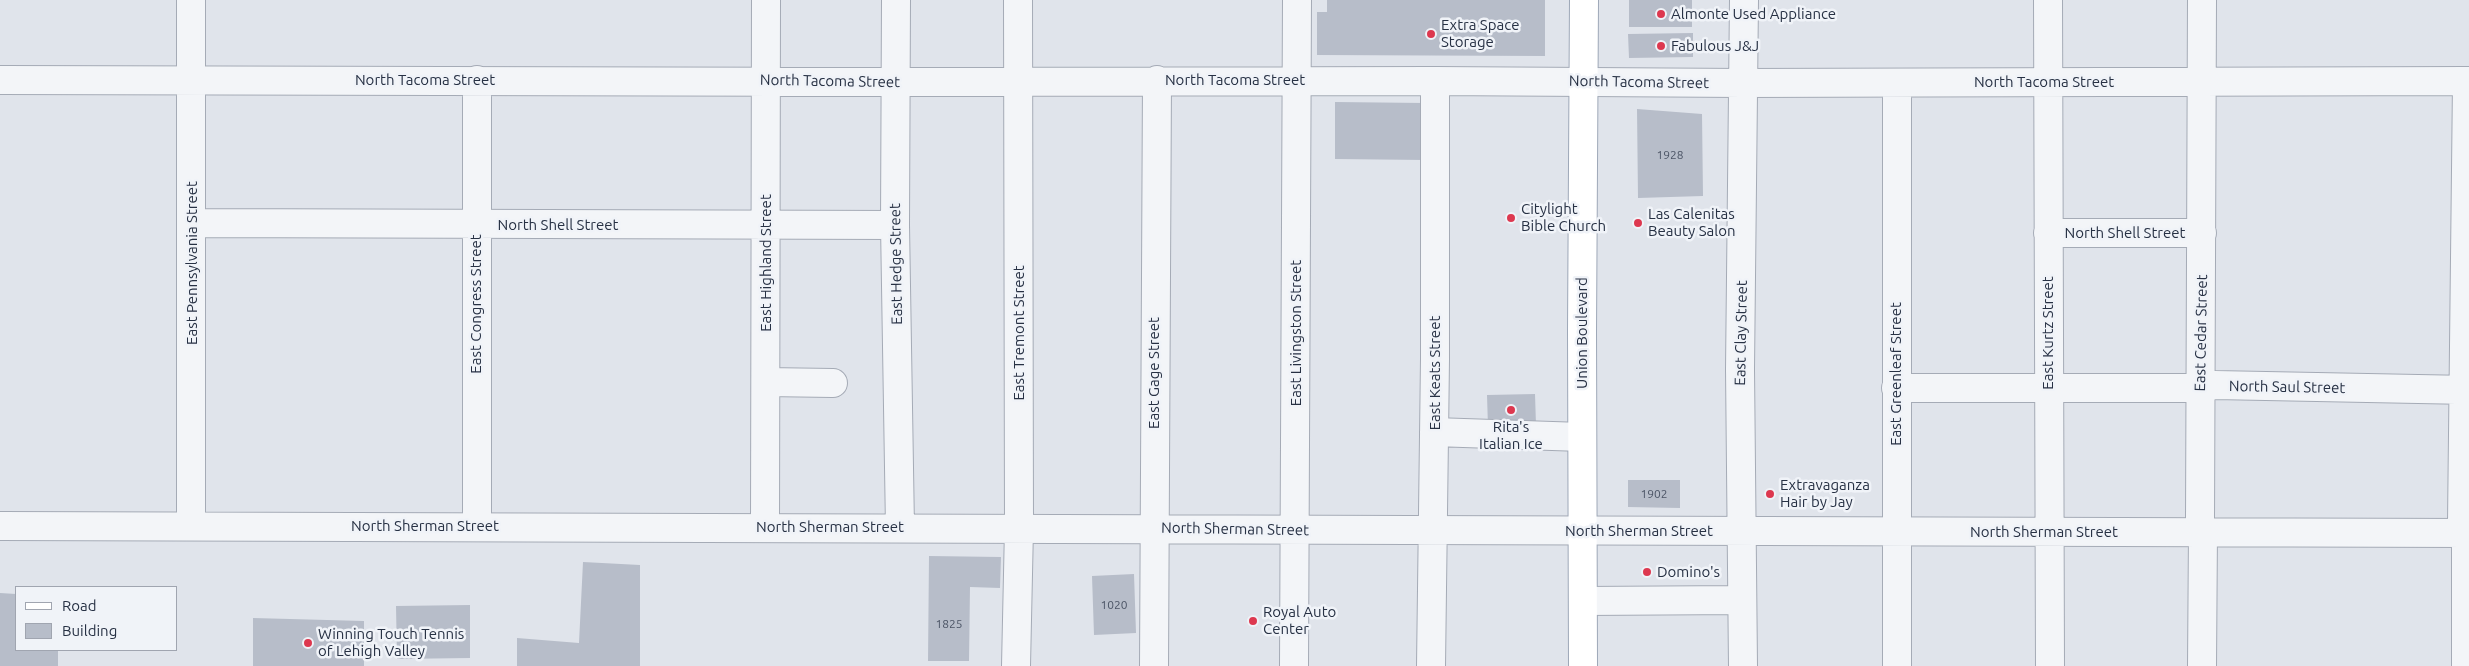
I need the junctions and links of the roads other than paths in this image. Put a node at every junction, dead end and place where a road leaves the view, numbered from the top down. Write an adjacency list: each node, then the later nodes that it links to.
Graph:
1 (191, 0): 11 (street, East Pennsylvania Street)
2 (766, 0): 13 (street, East Highland Street)
3 (896, 0): 20 (street, East Hedge Street)
4 (1018, 0): 16 (street, East Tremont Street)
5 (1296, 0): 15 (street, East Livingston Street)
6 (1584, 0): 18 (main road, Union Boulevard)
7 (1744, 0): 22 (street, East Clay Street)
8 (2048, 0): 21 (street, East Kurtz Street)
9 (2202, 0): 24 (street, East Cedar Street)
10 (0, 80): 11 (street, North Tacoma Street)
11 (192, 80): 12 (street, North Tacoma Street); 25 (street, East Pennsylvania Street)
12 (477, 80): 13 (street, North Tacoma Street); 27 (street, East Congress Street)
13 (766, 80): 20 (street, North Tacoma Street); 26 (street, East Highland Street)
14 (1157, 80): 15 (street, North Tacoma Street); 16 (street, North Tacoma Street); 46 (street, East Gage Street)
15 (1297, 80): 17 (street, North Tacoma Street); 47 (street, East Livingston Street)
16 (1018, 81): 20 (street, North Tacoma Street); 45 (street, East Tremont Street)
17 (1435, 81): 18 (street, North Tacoma Street); 38 (street, East Keats Street)
18 (1584, 81): 22 (street, North Tacoma Street); 39 (main road, Union Boulevard)
19 (2468, 81): 24 (street, North Tacoma Street); 31 (street)
20 (896, 82): 28 (street, East Hedge Street)
21 (2048, 82): 23 (street, North Tacoma Street); 24 (street, North Tacoma Street); 29 (street, East Kurtz Street)
22 (1744, 83): 23 (street, North Tacoma Street); 50 (street, East Clay Street)
23 (1897, 83): 34 (street, East Greenleaf Street)
24 (2203, 83): 30 (street, East Cedar Street)
25 (192, 223): 27 (street, North Shell Street); 41 (street, East Pennsylvania Street)
26 (766, 224): 27 (street, North Shell Street); 28 (street, North Shell Street); 32 (street, East Highland Street)
27 (476, 225): 42 (street, East Congress Street)
28 (895, 225): 44 (street, East Hedge Street)
29 (2048, 233): 30 (street, North Shell Street); 35 (street, East Kurtz Street)
30 (2202, 233): 36 (street, East Cedar Street)
31 (2468, 236): 37 (street)
32 (766, 382): 33 (street); 43 (street, East Highland Street)
33 (833, 383)
34 (1896, 388): 35 (street, North Saul Street); 51 (street, East Greenleaf Street)
35 (2048, 388): 36 (street, North Saul Street); 52 (street, East Kurtz Street)
36 (2201, 388): 37 (street, North Saul Street); 53 (street, East Cedar Street)
37 (2466, 390): 54 (street)
38 (1434, 432): 39 (street); 48 (street, East Keats Street)
39 (1582, 437): 49 (main road, Union Boulevard)
40 (0, 526): 41 (street, North Sherman Street)
41 (191, 526): 42 (street, North Sherman Street)
42 (477, 527): 43 (street, North Sherman Street)
43 (765, 527): 44 (street, North Sherman Street)
44 (900, 528): 45 (street, North Sherman Street)
45 (1019, 528): 46 (street, North Sherman Street); 57 (street, East Tremont Street)
46 (1154, 528): 47 (street, North Sherman Street); 58 (street, East Gage Street)
47 (1296, 529): 48 (street, North Sherman Street); 59 (street, East Livingston Street)
48 (1433, 530): 49 (street, North Sherman Street); 60 (street, East Keats Street)
49 (1583, 530): 50 (street, North Sherman Street); 56 (main road, Union Boulevard)
50 (1743, 531): 51 (street, North Sherman Street); 55 (street, East Clay Street)
51 (1896, 532): 52 (street, North Sherman Street); 63 (street, East Greenleaf Street)
52 (2048, 532): 53 (street, North Sherman Street); 64 (street, East Kurtz Street)
53 (2203, 532): 54 (street, North Sherman Street); 65 (street, East Cedar Street)
54 (2467, 533): 66 (street)
55 (1742, 600): 56 (street); 62 (street, East Clay Street)
56 (1583, 601): 61 (main road, Union Boulevard)
57 (1016, 666)
58 (1154, 666)
59 (1294, 666)
60 (1431, 666)
61 (1583, 666)
62 (1743, 666)
63 (1897, 666)
64 (2050, 666)
65 (2202, 666)
66 (2466, 666)

